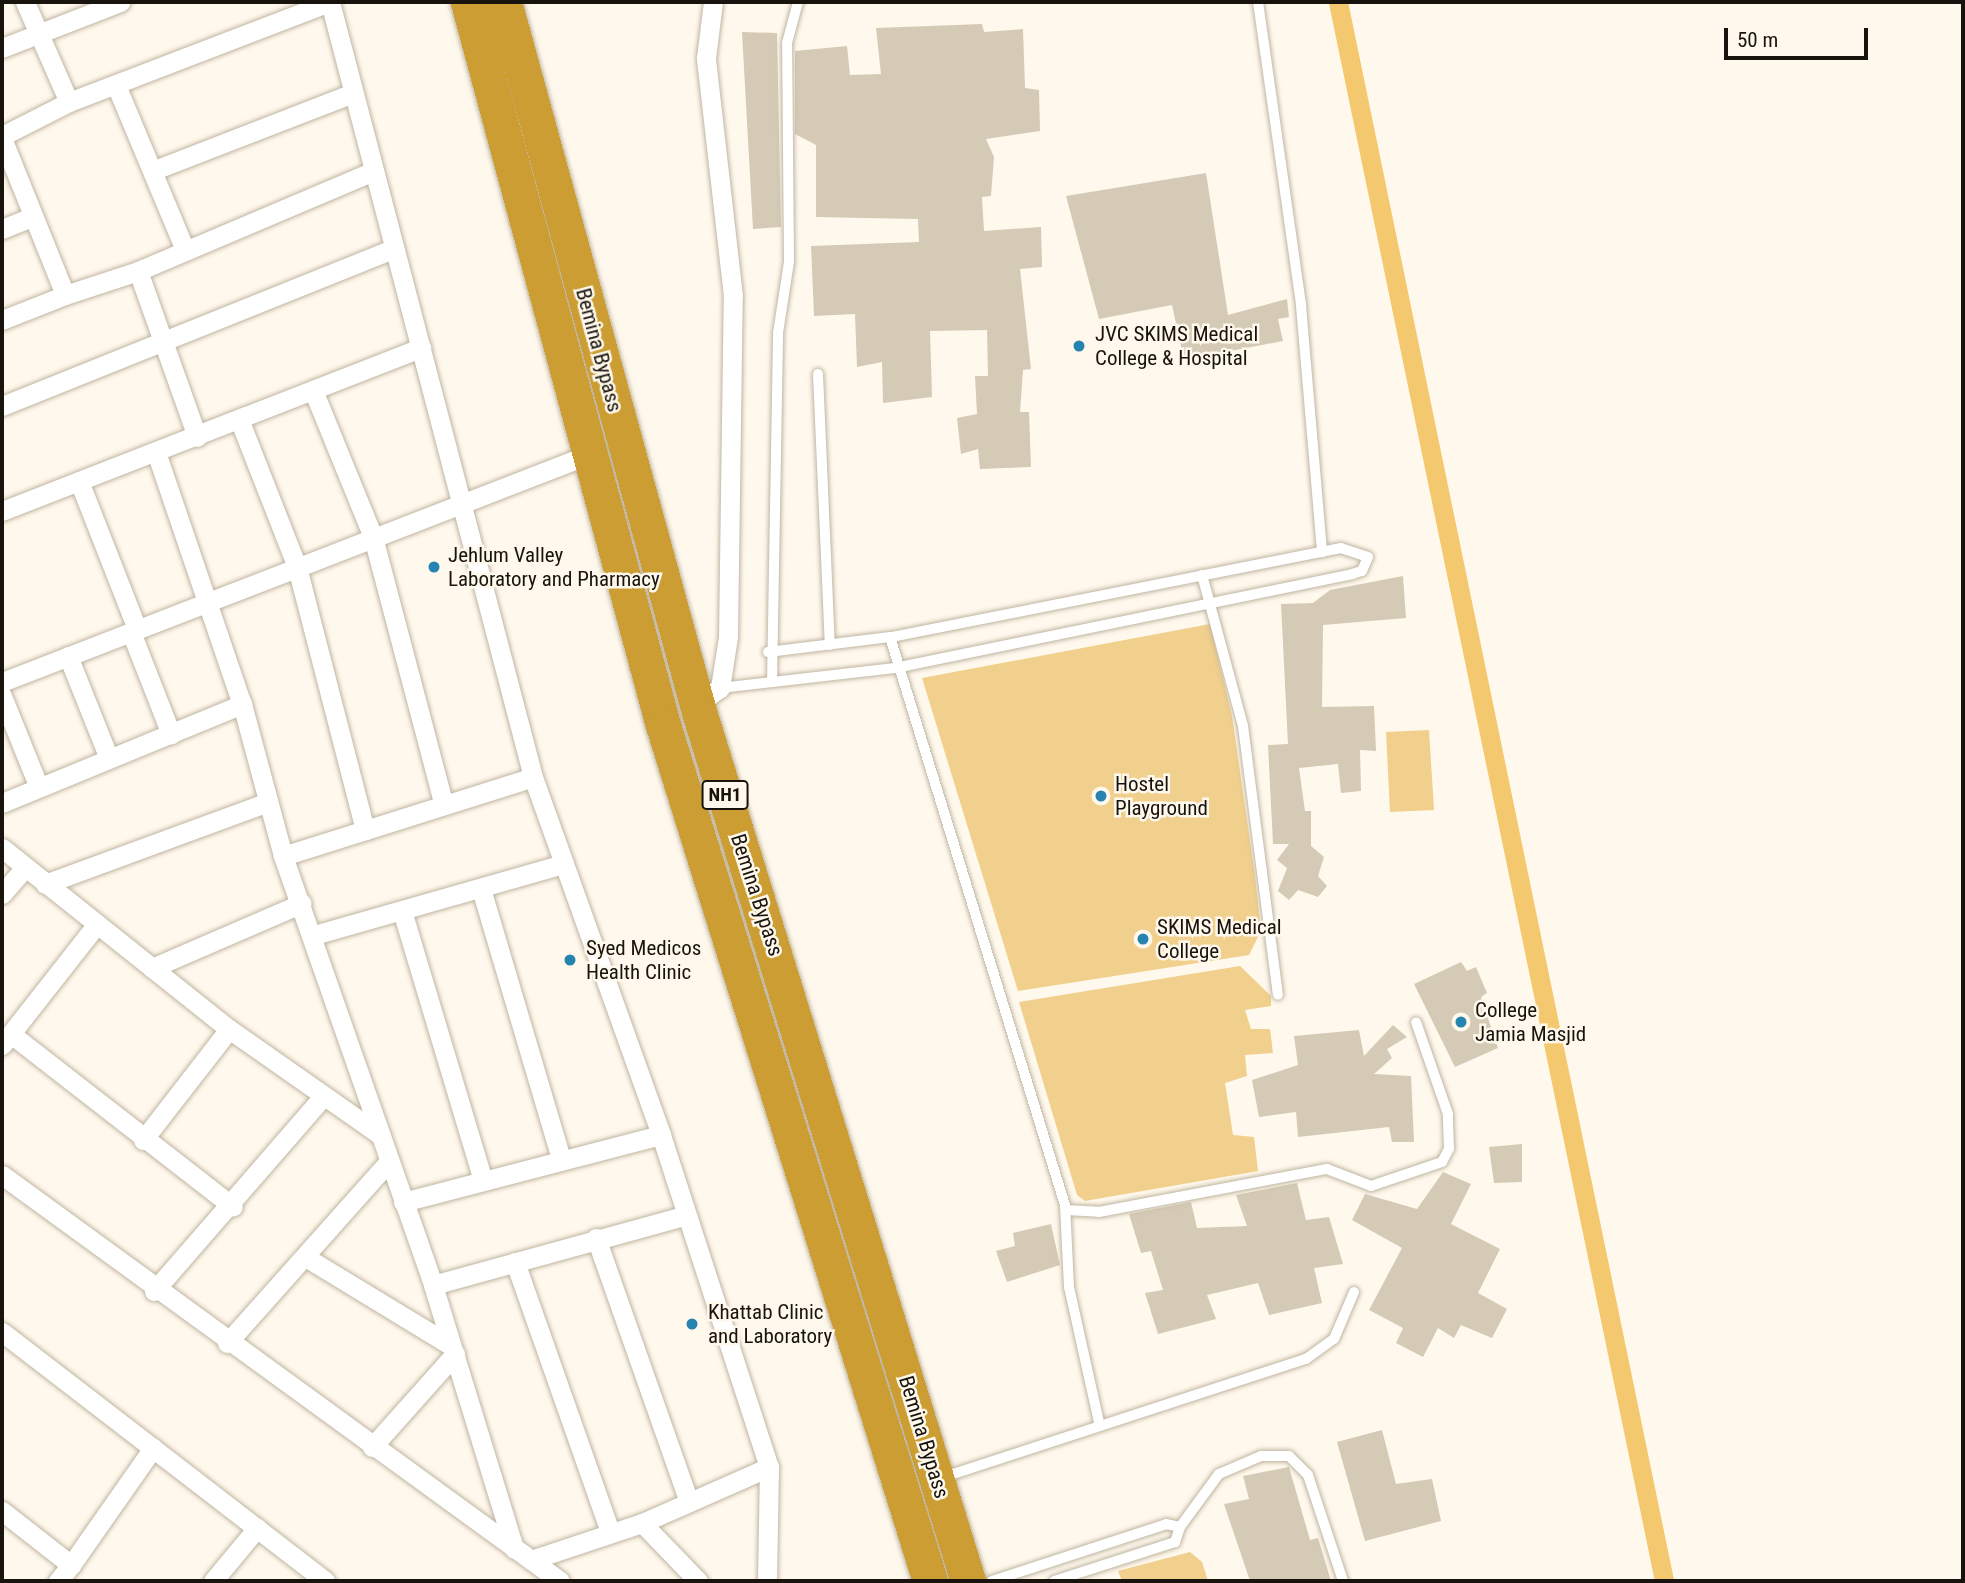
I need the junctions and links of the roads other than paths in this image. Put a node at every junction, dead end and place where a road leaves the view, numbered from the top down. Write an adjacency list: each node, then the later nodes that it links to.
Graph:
1 (25, 2): 9 (street)
2 (120, 2): 9 (street)
3 (330, 2): 11 (street); 12 (street)
4 (468, 2): 32 (highway, Bemina Bypass / NH1)
5 (504, 2): 51 (highway, Bemina Bypass / NH1)
6 (713, 2): 51 (street)
7 (798, 2): 45 (lane)
8 (1258, 2): 37 (lane)
9 (39, 33): 10 (street); 13 (street)
10 (2, 48)
11 (116, 85): 13 (street); 15 (street)
12 (353, 93): 15 (street); 16 (street)
13 (69, 102): 14 (street)
14 (2, 137): 17 (street)
15 (157, 169): 20 (street)
16 (374, 171): 19 (street); 20 (street)
17 (31, 217): 18 (street); 22 (street)
18 (2, 229)
19 (391, 248): 24 (street); 25 (street)
20 (186, 250): 21 (street)
21 (138, 271): 22 (street); 24 (street)
22 (65, 295): 23 (street)
23 (2, 320)
24 (162, 344): 28 (street); 30 (street)
25 (421, 348): 27 (street); 34 (street)
26 (818, 373): 44 (lane)
27 (313, 390): 29 (street); 36 (street)
28 (2, 406)
29 (239, 419): 30 (street); 38 (street)
30 (197, 437): 31 (street)
31 (156, 452): 33 (street); 40 (street)
32 (590, 454): 34 (street); 118 (highway, Bemina Bypass / NH1)
33 (79, 481): 35 (street); 42 (street)
34 (458, 504): 36 (street); 55 (street)
35 (2, 511)
36 (373, 537): 38 (street); 59 (street)
37 (1322, 552): 39 (lane); 41 (lane)
38 (297, 567): 40 (street); 60 (street)
39 (1202, 575): 41 (lane); 43 (lane)
40 (208, 601): 42 (street); 52 (street)
41 (1208, 601): 47 (lane); 73 (lane)
42 (134, 630): 46 (street); 53 (street)
43 (890, 637): 44 (lane); 47 (lane)
44 (830, 645): 45 (lane)
45 (768, 652): 49 (lane)
46 (68, 656): 48 (street); 54 (street)
47 (895, 668): 49 (lane); 87 (lane)
48 (2, 682)
49 (772, 682): 51 (lane)
50 (2, 696): 56 (street)
51 (709, 696): 102 (highway, Bemina Bypass / NH1)
52 (242, 704): 53 (street); 57 (street)
53 (171, 734): 54 (street)
54 (108, 756): 56 (street)
55 (533, 777): 59 (street); 63 (street)
56 (38, 785): 58 (street)
57 (268, 802): 62 (street); 65 (street)
58 (2, 803)
59 (444, 805): 60 (street)
60 (365, 830): 62 (street)
61 (2, 848): 64 (street)
62 (283, 856): 68 (street)
63 (564, 864): 66 (street); 79 (street)
64 (25, 867): 65 (street); 67 (street)
65 (45, 884): 70 (street)
66 (482, 892): 69 (street); 81 (street)
67 (2, 894)
68 (302, 903): 71 (street); 72 (street)
69 (403, 914): 71 (street); 84 (street)
70 (97, 924): 72 (street); 76 (street)
71 (314, 935): 78 (street)
72 (152, 968): 75 (street)
73 (1279, 995)
74 (1416, 1022): 87 (lane)
75 (229, 1029): 77 (street); 80 (street)
76 (6, 1040): 80 (street)
77 (322, 1098): 78 (street); 86 (street)
78 (379, 1134): 82 (street)
79 (661, 1136): 81 (street); 88 (street)
80 (143, 1140): 86 (street)
81 (561, 1159): 84 (street)
82 (388, 1163): 85 (street); 90 (street)
83 (2, 1175): 93 (street)
84 (483, 1180): 85 (street)
85 (403, 1202): 92 (street)
86 (233, 1207): 93 (street)
87 (1066, 1210): 98 (lane)
88 (683, 1216): 89 (street); 101 (street)
89 (597, 1238): 91 (street); 103 (street)
90 (307, 1258): 96 (street); 97 (street)
91 (515, 1262): 92 (street); 108 (street)
92 (433, 1284): 97 (street)
93 (154, 1291): 96 (street)
94 (1354, 1292): 98 (lane)
95 (2, 1332): 100 (street)
96 (227, 1343): 99 (street)
97 (451, 1349): 99 (street); 109 (street)
98 (1099, 1422): 102 (lane)
99 (372, 1447): 109 (street)
100 (153, 1448): 107 (street); 111 (street)
101 (769, 1466): 103 (street); 117 (street)
102 (937, 1480): 119 (highway, Bemina Bypass / NH1)
103 (689, 1502): 105 (street)
104 (2, 1511): 111 (street)
105 (642, 1523): 108 (street); 116 (street)
106 (1180, 1527): 120 (lane); 121 (lane); 122 (lane)
107 (257, 1528): 113 (street); 114 (street)
108 (610, 1532): 110 (street)
109 (514, 1549): 110 (street)
110 (531, 1560): 115 (street)
111 (71, 1566): 112 (street)
112 (58, 1581)
113 (213, 1581)
114 (325, 1581)
115 (560, 1581)
116 (698, 1581)
117 (767, 1581)
118 (930, 1581)
119 (968, 1581)
120 (992, 1581)
121 (1054, 1581)
122 (1343, 1581)

